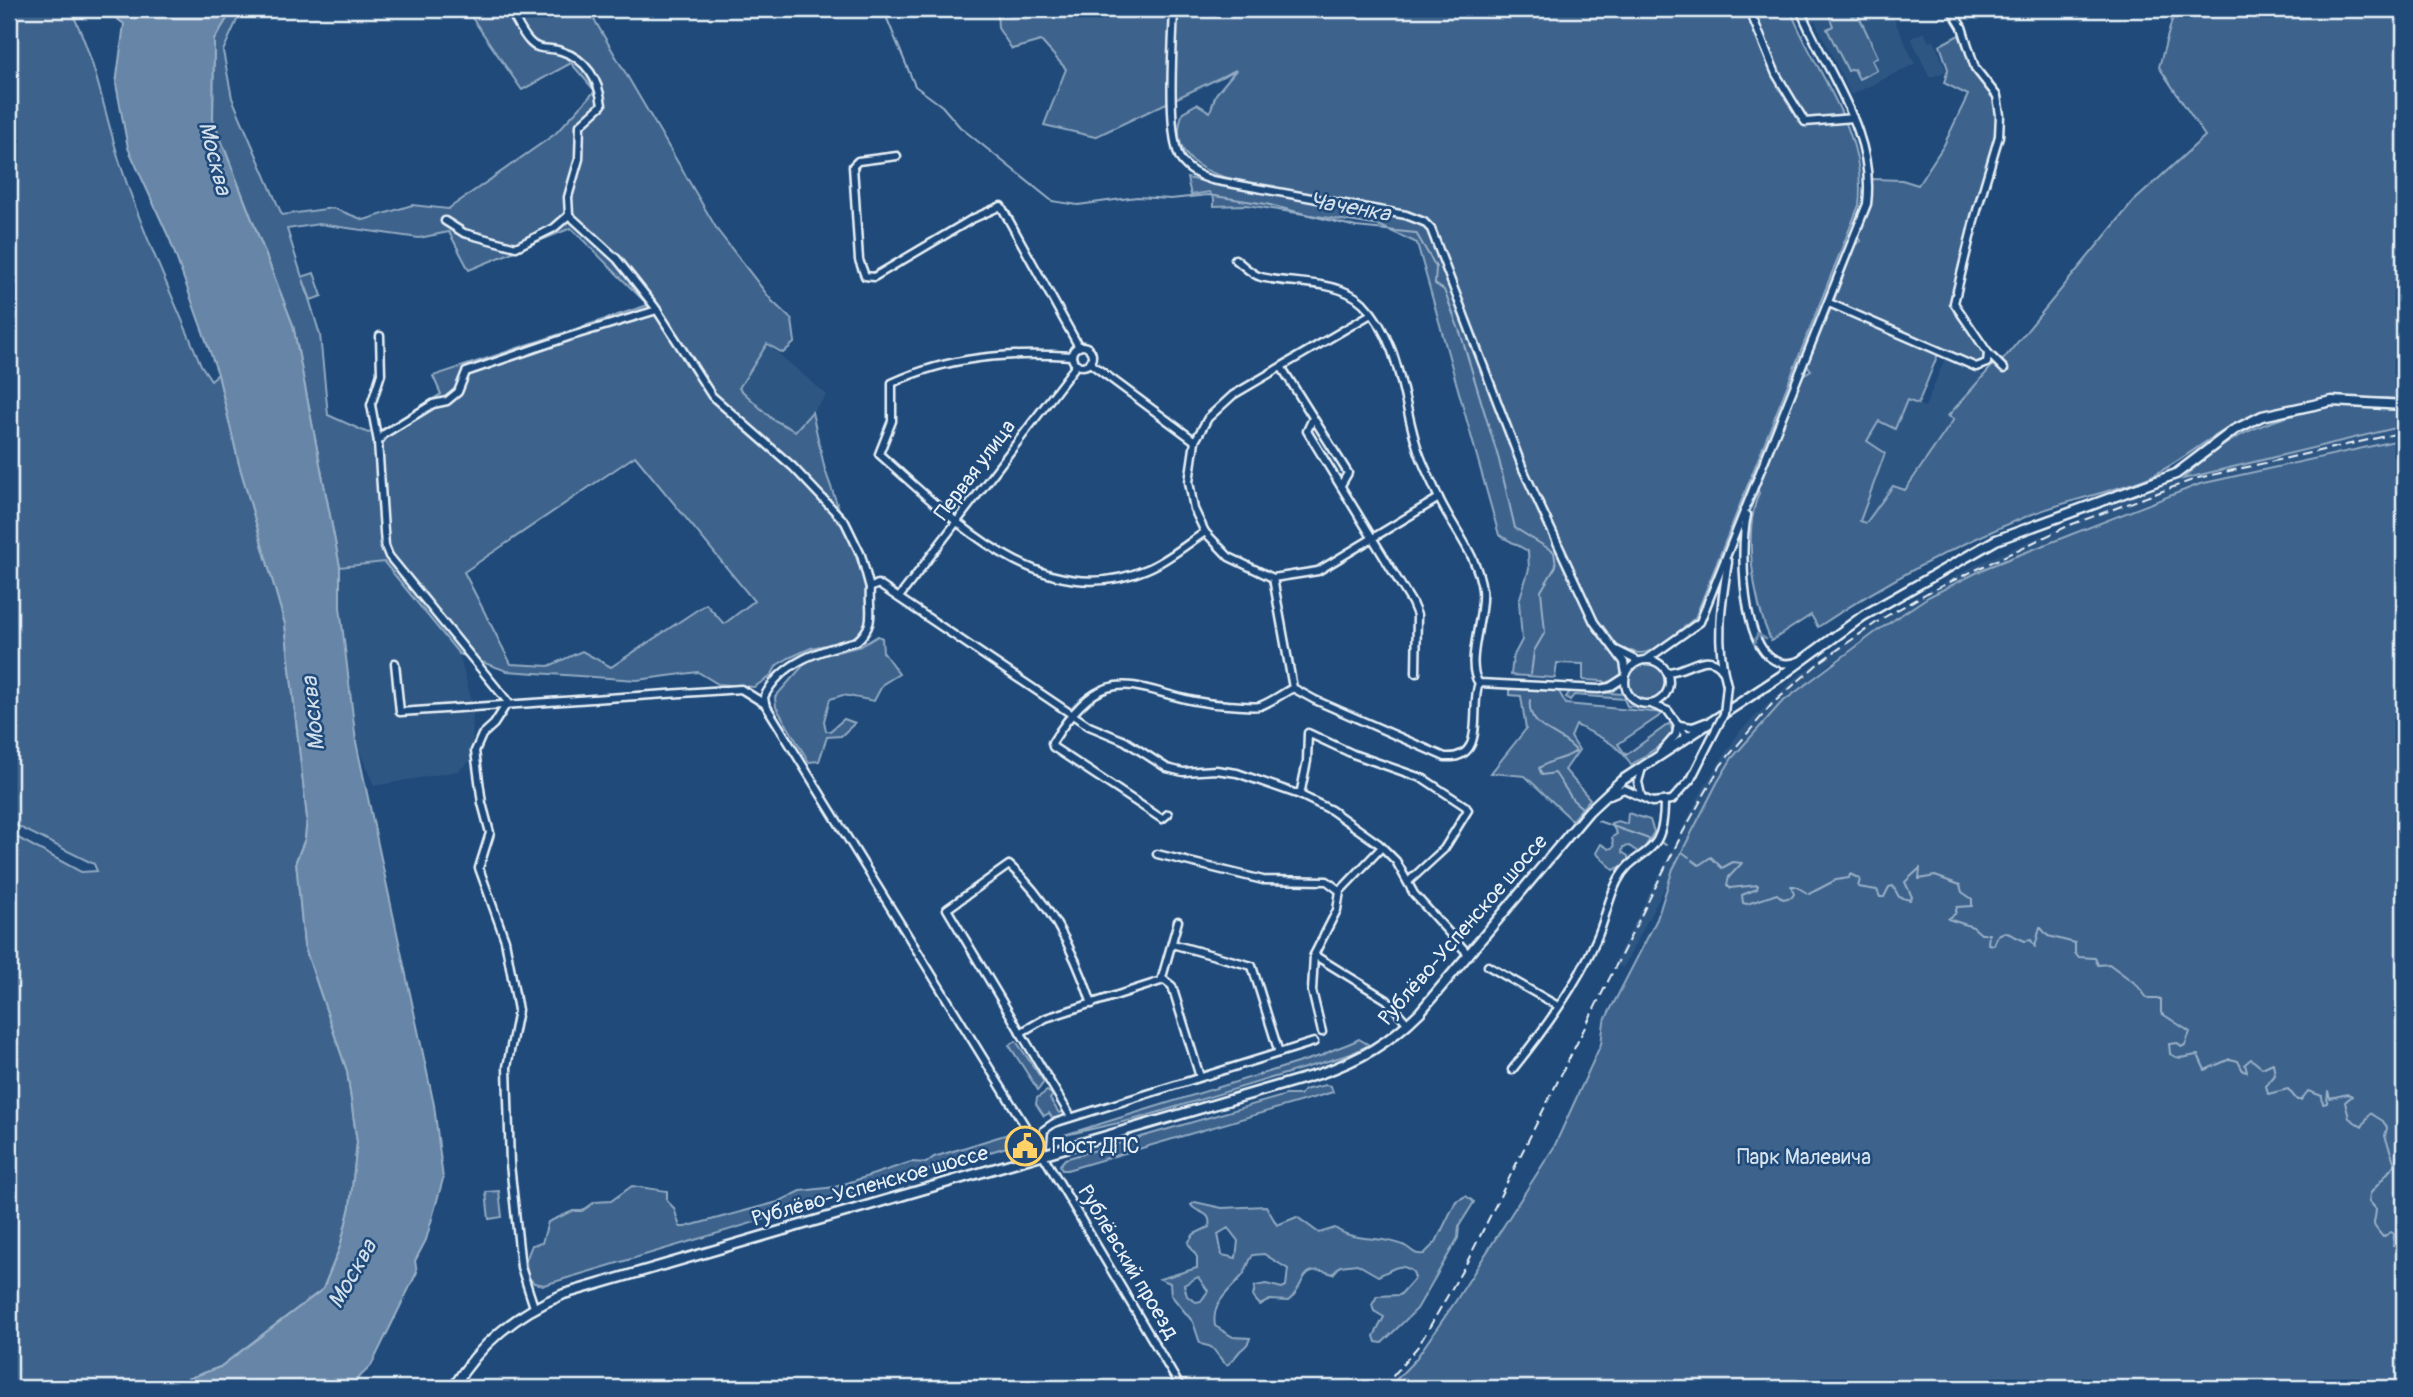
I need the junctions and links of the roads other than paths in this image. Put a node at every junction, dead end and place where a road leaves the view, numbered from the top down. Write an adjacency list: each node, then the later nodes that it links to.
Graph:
1 (509, 9): 8 (street)
2 (1174, 9): 37 (street)
3 (1748, 9): 6 (street)
4 (1800, 9): 6 (street)
5 (1951, 9): 16 (street)
6 (1853, 118): 11 (street)
7 (897, 156): 15 (street)
8 (569, 215): 9 (street); 12 (street)
9 (445, 221)
10 (1235, 259): 13 (street)
11 (1829, 303): 16 (street); 27 (street)
12 (657, 310): 25 (street); 34 (street)
13 (1371, 314): 20 (street); 28 (street)
14 (380, 336): 25 (street)
15 (1079, 347): 17 (street); 18 (street)
16 (1988, 353): 21 (street)
17 (1072, 356): 19 (street); 29 (street)
18 (1090, 363): 19 (street); 24 (street)
19 (1077, 365): 29 (street, Первая улица)
20 (1282, 368): 23 (street); 24 (street)
21 (2004, 369)
22 (2404, 405): 38 (main road, Рублёво-Успенское шоссе)
23 (1313, 418): 26 (street); 26 (street)
24 (1195, 441): 30 (street)
25 (378, 442): 52 (street)
26 (1341, 485): 31 (street)
27 (1752, 493): 32 (street); 38 (street, one-way to 27)
28 (1439, 498): 31 (street); 47 (street)
29 (957, 523): 30 (street); 35 (street, Первая улица)
30 (1205, 532): 33 (street)
31 (1374, 538): 33 (street); 45 (street)
32 (1730, 550): 36 (street); 44 (street)
33 (1273, 578): 49 (street)
34 (870, 588): 35 (street); 53 (street)
35 (900, 596): 56 (street)
36 (1667, 648): 39 (street); 42 (street)
37 (1614, 649): 40 (street); 46 (street)
38 (1811, 656): 57 (main road, Рублёво-Успенское шоссе)
39 (1646, 660): 40 (street); 42 (street)
40 (1637, 662): 46 (street)
41 (395, 663): 52 (street)
42 (1666, 670): 43 (street); 50 (street)
43 (1683, 670): 44 (street); 50 (street)
44 (1723, 670): 64 (street, bridge)
45 (1416, 673)
46 (1625, 676): 48 (street); 51 (street)
47 (1479, 683): 48 (street); 49 (street)
48 (1610, 687): 51 (street)
49 (1293, 688): 56 (street)
50 (1668, 688): 54 (street); 55 (street)
51 (1628, 695): 54 (street)
52 (508, 702): 53 (street); 88 (street)
53 (765, 704): 87 (street, Рублёвский проезд)
54 (1647, 704): 55 (street)
55 (1668, 711): 58 (street)
56 (1070, 713): 62 (street); 66 (street)
57 (1719, 716): 58 (street); 59 (main road, Рублёво-Успенское шоссе)
58 (1678, 724): 59 (street); 60 (street)
59 (1687, 737): 60 (main road, Рублёво-Успенское шоссе)
60 (1656, 757): 61 (main road, Рублёво-Успенское шоссе)
61 (1644, 765): 63 (street); 65 (main road, Рублёво-Успенское шоссе)
62 (1300, 795): 67 (street); 69 (street)
63 (1641, 796): 64 (street); 65 (street)
64 (1664, 803): 78 (street)
65 (1596, 804): 74 (main road, Рублёво-Успенское шоссе)
66 (1168, 814)
67 (1382, 847): 69 (street); 70 (street)
68 (1157, 854): 70 (street)
69 (1408, 883): 74 (street)
70 (1340, 891): 73 (street)
71 (1178, 921): 72 (street)
72 (1172, 944): 76 (street); 83 (street)
73 (1314, 954): 79 (street); 80 (street)
74 (1469, 955): 79 (main road, Рублёво-Успенское шоссе)
75 (1488, 966): 78 (street)
76 (1163, 979): 77 (street); 85 (street)
77 (1092, 1004): 81 (street); 81 (street)
78 (1558, 1006): 84 (street)
79 (1408, 1024): 87 (main road, Рублёво-Успенское шоссе)
80 (1322, 1032)
81 (1020, 1033): 86 (street)
82 (1314, 1042): 83 (street)
83 (1279, 1053): 85 (street)
84 (1512, 1070)
85 (1200, 1077): 86 (street)
86 (1071, 1117): 87 (street)
87 (1043, 1155): 88 (main road, Рублёво-Успенское шоссе); 90 (street, Рублёвский проезд)
88 (534, 1307): 89 (main road, Рублёво-Успенское шоссе)
89 (453, 1388)
90 (1181, 1388)

